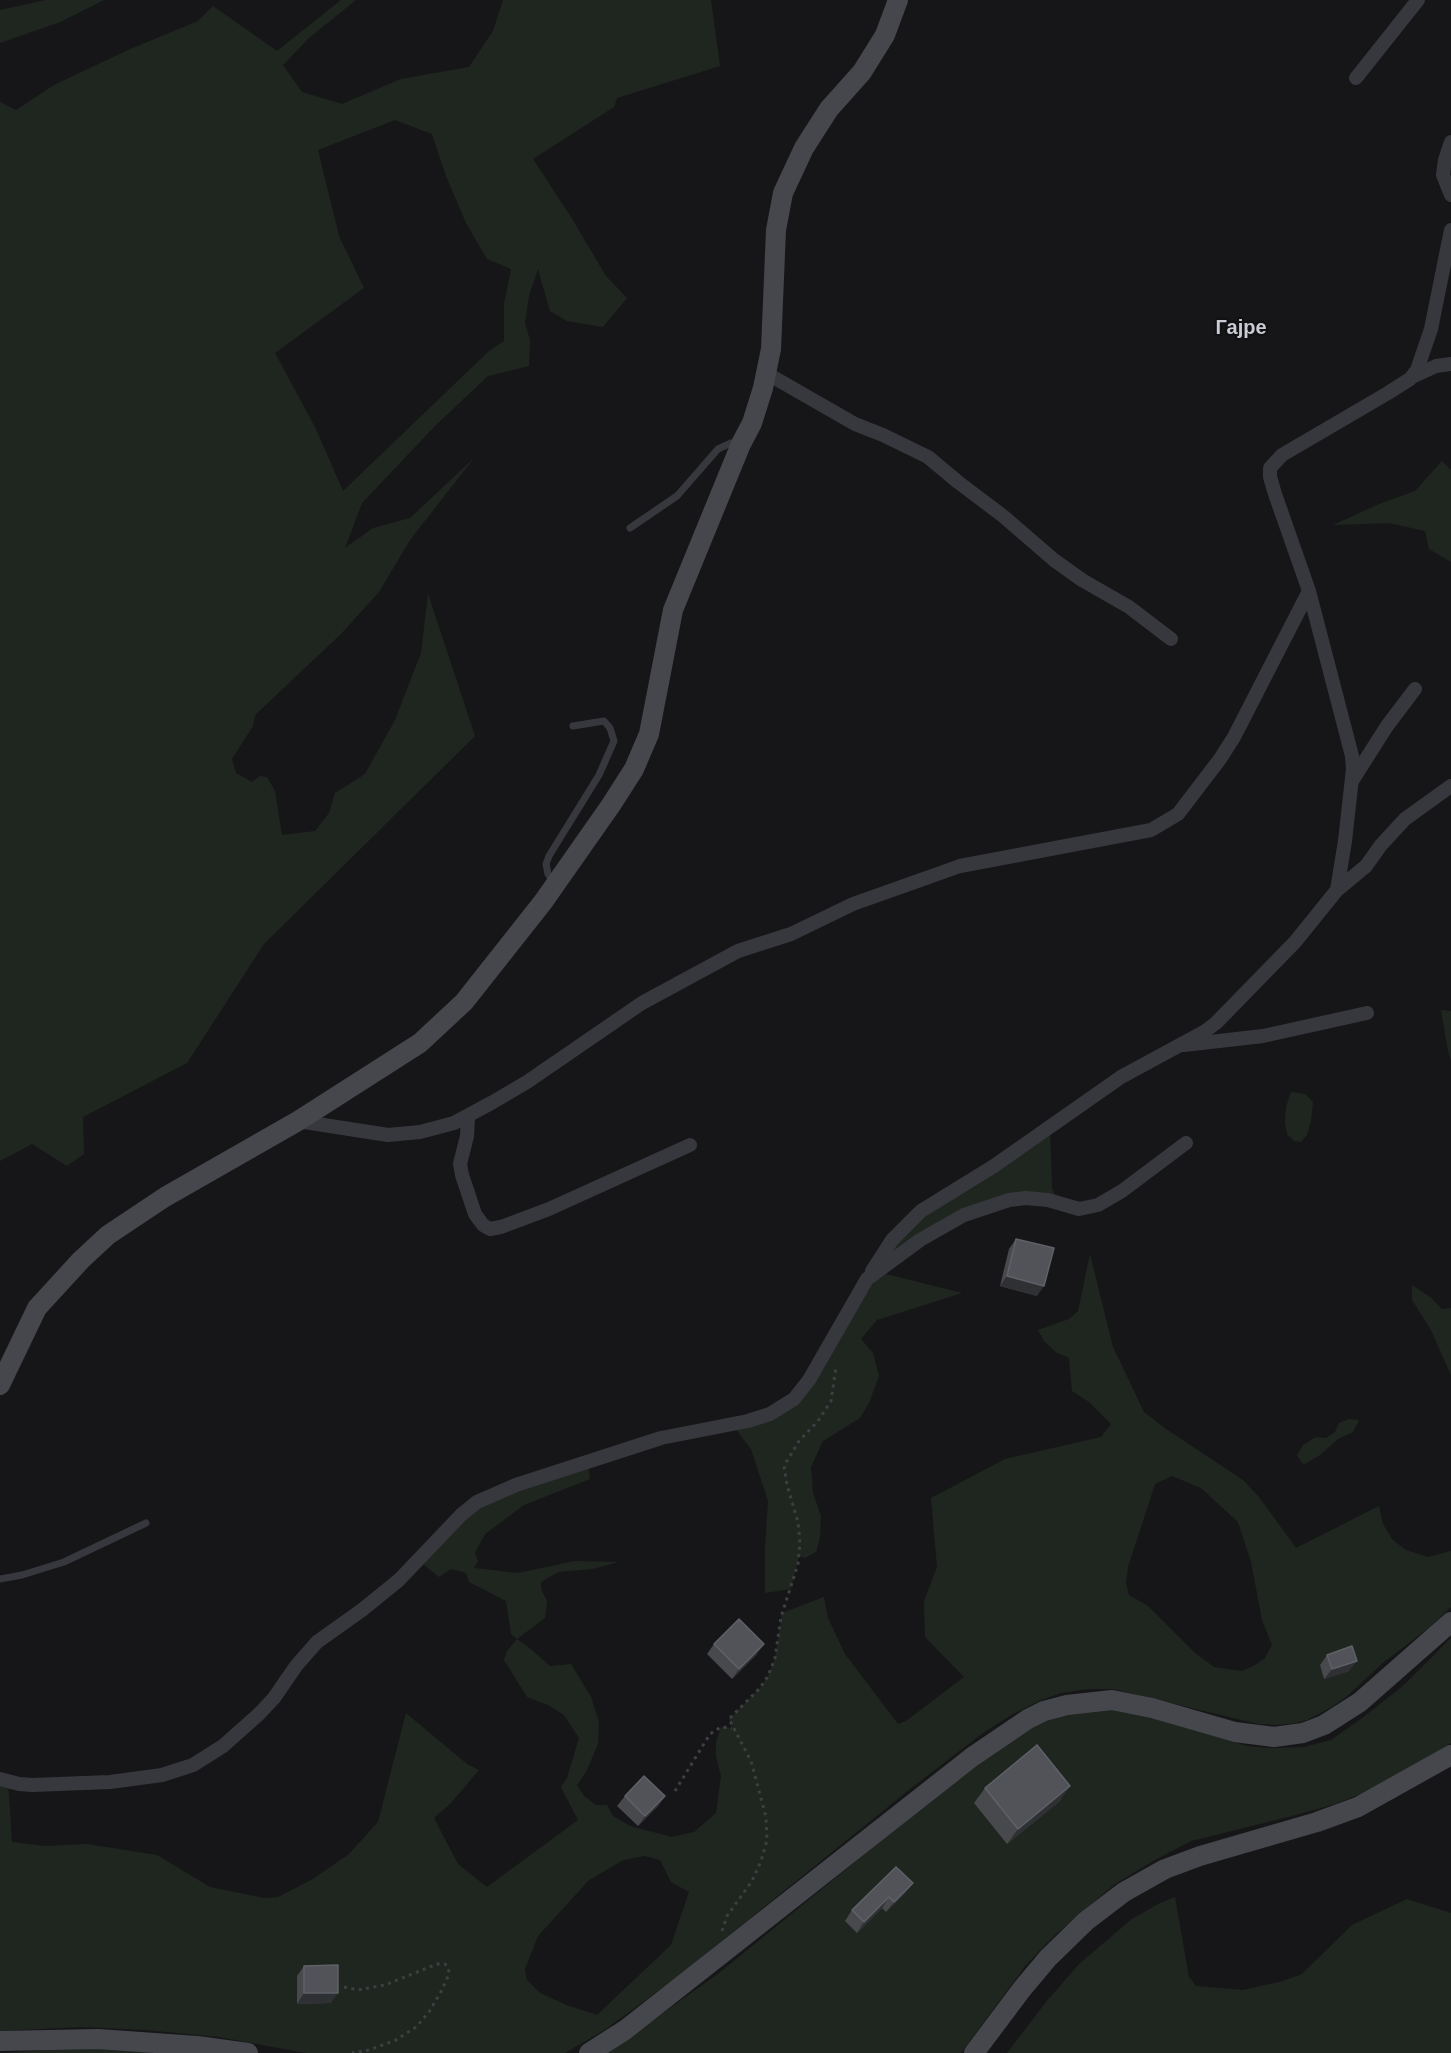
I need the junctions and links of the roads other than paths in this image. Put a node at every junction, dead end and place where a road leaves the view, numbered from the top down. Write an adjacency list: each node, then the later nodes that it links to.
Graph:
1 (898, 0): 8 (main road)
2 (1418, 0): 3 (street)
3 (1356, 78)
4 (1451, 142): 5 (street)
5 (1451, 195)
6 (1451, 230): 9 (street)
7 (1451, 364): 9 (street)
8 (766, 373): 10 (main road); 13 (street)
9 (1410, 379): 12 (street)
10 (741, 444): 11 (lane); 18 (main road)
11 (630, 528)
12 (1309, 591): 16 (street); 22 (street)
13 (1171, 639)
14 (1415, 689): 16 (street)
15 (573, 726): 18 (lane)
16 (1351, 783): 19 (street)
17 (1451, 786): 19 (street)
18 (555, 884): 23 (main road)
19 (1337, 890): 21 (street)
20 (1367, 1013): 21 (street)
21 (1176, 1046): 26 (street)
22 (468, 1117): 23 (street); 25 (street)
23 (298, 1120): 27 (main road)
24 (1186, 1143): 26 (street)
25 (690, 1145)
26 (867, 1279): 32 (street)
27 (0, 1385)
28 (146, 1523): 29 (lane)
29 (0, 1579)
30 (1451, 1622): 35 (main road)
31 (1451, 1755): 36 (main road)
32 (0, 1779)
33 (0, 2041): 34 (main road)
34 (248, 2053)
35 (589, 2053)
36 (974, 2053)

